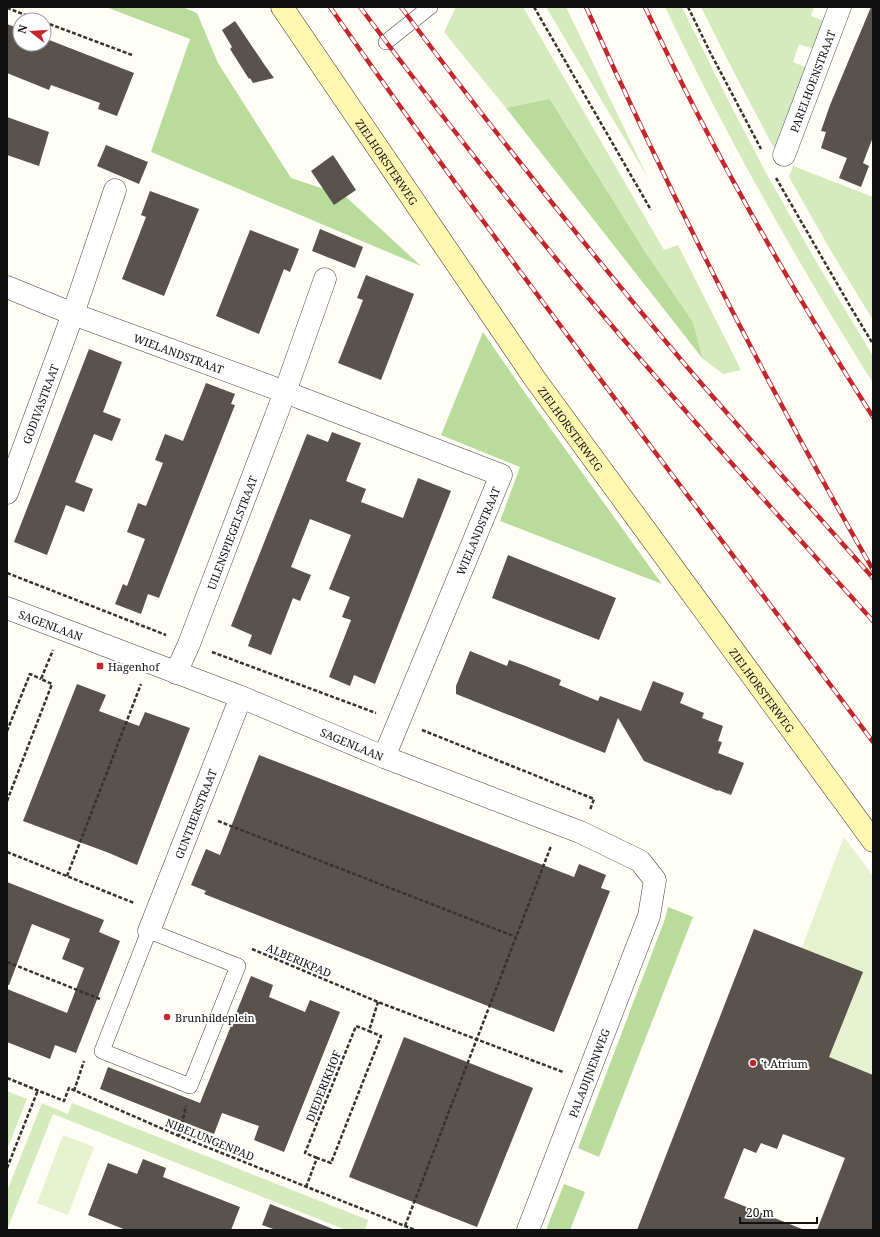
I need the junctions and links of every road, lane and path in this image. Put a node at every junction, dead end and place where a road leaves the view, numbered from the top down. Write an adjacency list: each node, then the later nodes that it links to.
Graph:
1 (282, 7): 33 (main road, ZIELHORSTERWEG)
2 (430, 7): 8 (lane)
3 (534, 7): 12 (path)
4 (840, 7): 10 (street, PARELHOENSTRAAT)
5 (7, 8): 6 (path)
6 (18, 12)
7 (52, 25): 9 (path)
8 (386, 42)
9 (132, 55)
10 (784, 155)
11 (115, 190): 15 (street)
12 (651, 210)
13 (325, 279): 16 (street)
14 (7, 287): 15 (street, WIELANDSTRAAT)
15 (73, 314): 16 (street, WIELANDSTRAAT); 17 (street, GODIVASTRAAT)
16 (285, 392): 21 (street, UILENSPIEGELSTRAAT); 26 (street, WIELANDSTRAAT)
17 (7, 493)
18 (7, 573): 21 (path)
19 (7, 608): 20 (street, SAGENLAAN)
20 (61, 629): 22 (street, SAGENLAAN); 24 (path)
21 (189, 644): 23 (street, UILENSPIEGELSTRAAT); 26 (path)
22 (150, 663): 23 (street, SAGENLAAN); 35 (path)
23 (176, 673): 25 (street, SAGENLAAN)
24 (42, 679): 27 (path); 29 (path)
25 (241, 697): 28 (street, SAGENLAAN); 30 (street, GUNTHERSTRAAT)
26 (399, 721): 28 (street, WIELANDSTRAAT); 32 (path)
27 (7, 731)
28 (384, 757): 31 (street, SAGENLAAN)
29 (7, 801)
30 (196, 812): 37 (street, GUNTHERSTRAAT); 38 (path)
31 (559, 824): 32 (street, SAGENLAAN); 38 (path)
32 (580, 832): 36 (street, SAGENLAAN)
33 (873, 840)
34 (7, 852): 35 (path)
35 (67, 876): 37 (path)
36 (649, 916): 47 (street, PALADIJNENWEG)
37 (153, 921): 42 (lane); 48 (lane)
38 (516, 937): 44 (path)
39 (250, 948): 41 (path, ALBERIKPAD)
40 (7, 962): 42 (path)
41 (378, 1002): 43 (path); 44 (path, ALBERIKPAD)
42 (120, 1007): 45 (lane)
43 (369, 1031): 52 (path); 52 (path, DIEDERIKHOF)
44 (476, 1040): 47 (path, ALBERIKPAD); 55 (path)
45 (102, 1051): 48 (lane); 50 (path)
46 (7, 1078): 49 (path)
47 (586, 1081): 57 (street, PALADIJNENWEG)
48 (190, 1086): 51 (path)
49 (38, 1090): 50 (path); 53 (path)
50 (74, 1091): 51 (path, NIBELUNGENPAD)
51 (179, 1136): 54 (path, NIBELUNGENPAD)
52 (318, 1158): 54 (path)
53 (7, 1168)
54 (306, 1187): 55 (path, NIBELUNGENPAD)
55 (405, 1226): 56 (path, NIBELUNGENPAD)
56 (415, 1230)
57 (528, 1230)

